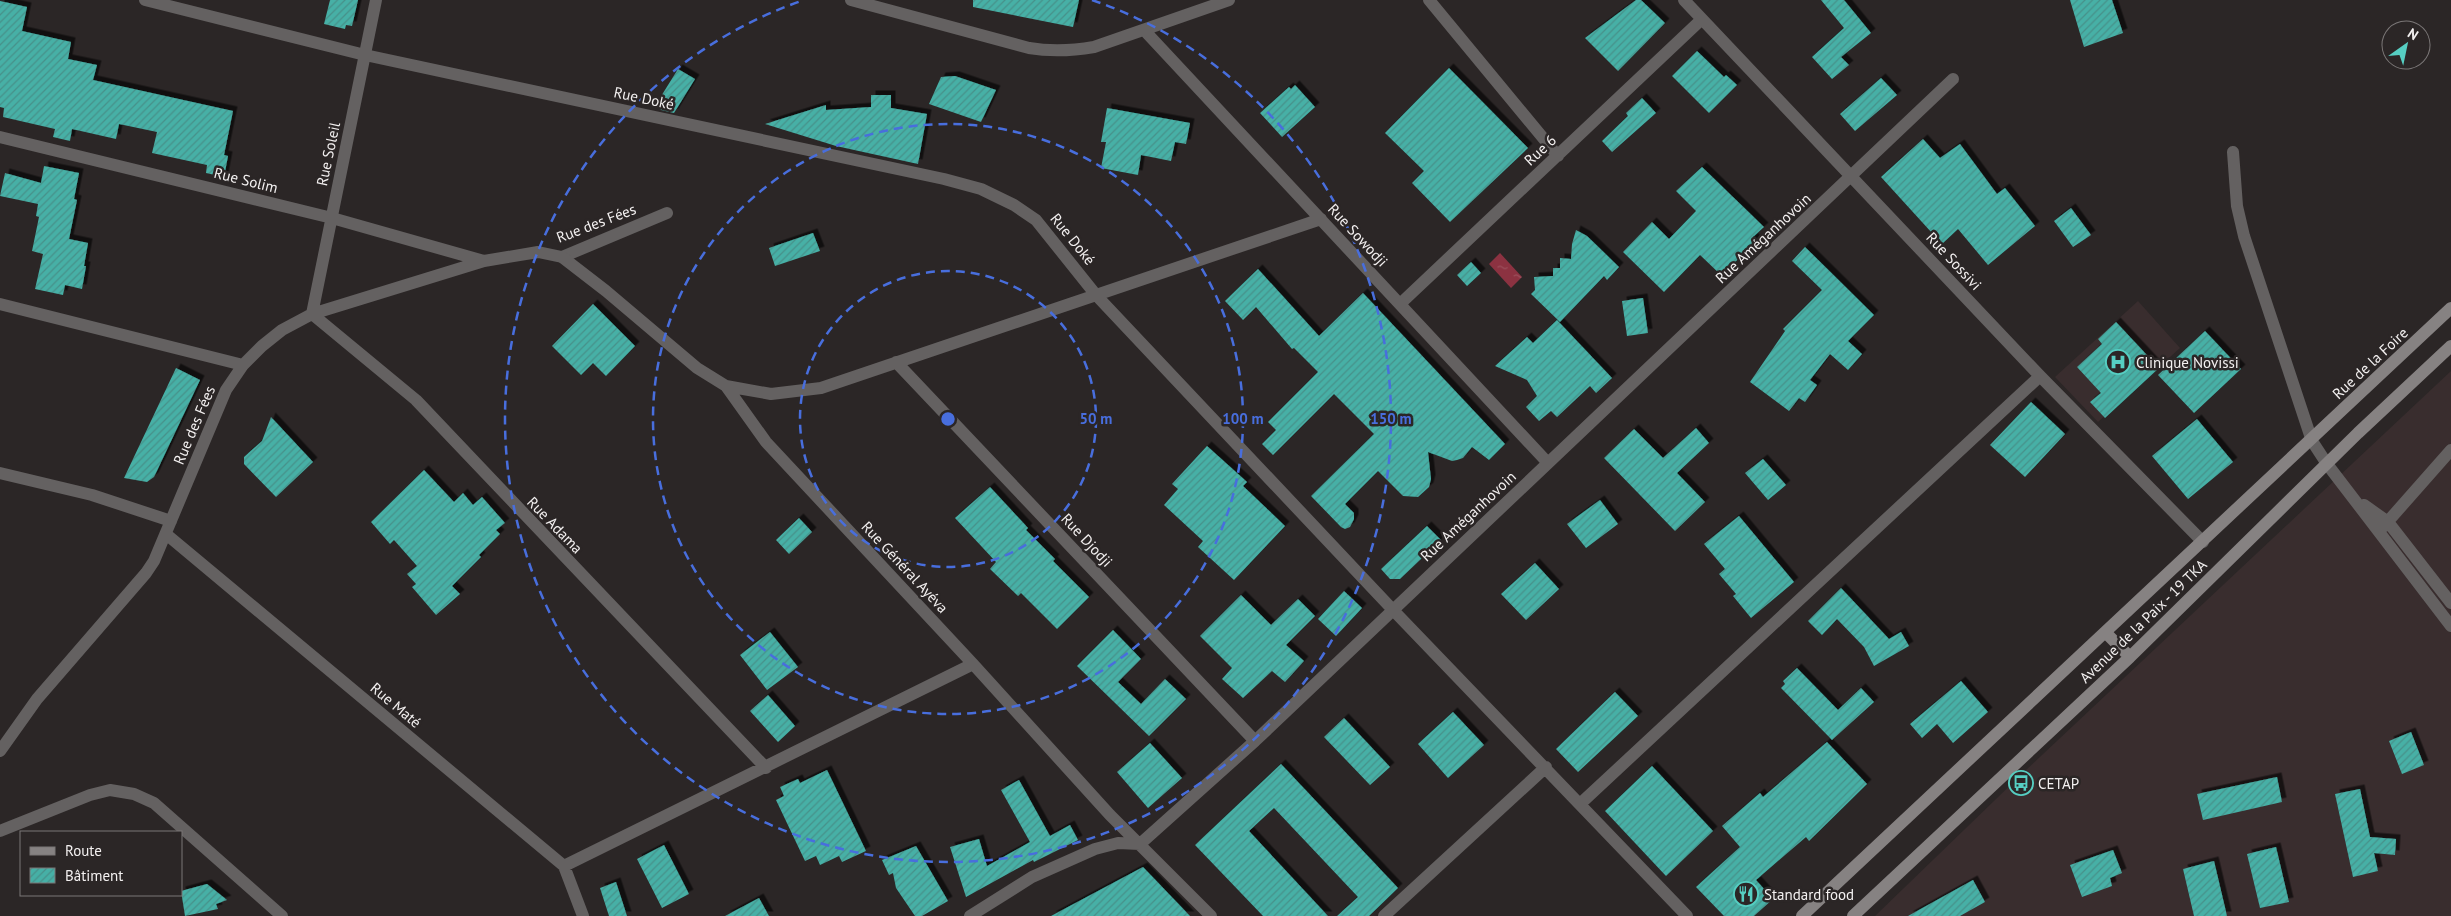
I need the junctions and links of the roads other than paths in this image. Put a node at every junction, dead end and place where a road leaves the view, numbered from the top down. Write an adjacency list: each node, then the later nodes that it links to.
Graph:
1 (145, 0): 10 (street, Rue Doké)
2 (376, 0): 10 (street, Rue Soleil)
3 (851, 0): 7 (street)
4 (1229, 0): 9 (street)
5 (1429, 0): 14 (street)
6 (1684, 0): 8 (street, Rue Sossivi)
7 (878, 3): 9 (street)
8 (1702, 19): 14 (street, Rue 6); 15 (street, Rue Sossivi)
9 (1144, 30): 18 (street, Rue Sowodji)
10 (365, 54): 17 (street, Rue Soleil); 21 (street, Rue Doké)
11 (1953, 79): 15 (street, Rue Améganhovoin)
12 (0, 137): 17 (street, Rue Solim)
13 (2232, 152): 31 (street)
14 (1558, 156): 23 (street, Rue 6)
15 (1851, 176): 29 (street, Rue Sossivi); 33 (street, Rue Améganhovoin)
16 (667, 213): 19 (street, Rue des Fées)
17 (332, 218): 20 (street, Rue Solim); 25 (street, Rue Soleil)
18 (1321, 219): 21 (street); 23 (street, Rue Sowodji)
19 (562, 257): 20 (street, Rue des Fées); 30 (street, Rue Général Ayéva)
20 (484, 261): 25 (street, Rue des Fées)
21 (1096, 295): 27 (street); 41 (street, Rue Doké)
22 (0, 304): 28 (street)
23 (1400, 304): 33 (street, Rue Sowodji)
24 (2451, 308): 31 (main road, Rue de la Foire)
25 (312, 314): 28 (street, Rue des Fées); 49 (street, Rue Adama)
26 (2451, 346): 34 (main road, Avenue de la Paix - 19 TKA)
27 (896, 362): 30 (street); 46 (street, Rue Djodji)
28 (243, 365): 36 (street, Rue des Fées)
29 (2040, 376): 39 (street, Rue Sossivi); 50 (street)
30 (726, 386): 45 (street, Rue Général Ayéva)
31 (2312, 440): 34 (street); 39 (main road, Avenue de la Paix - 19 TKA)
32 (2451, 450): 37 (street)
33 (1548, 463): 41 (street, Rue Améganhovoin)
34 (2327, 464): 37 (street); 44 (main road, Avenue de la Paix - 19 TKA)
35 (0, 473): 36 (street)
36 (171, 521): 38 (street, Rue des Fées)
37 (2383, 527): 40 (street); 42 (street)
38 (166, 534): 47 (street, Rue des Fées); 53 (street, Rue Maté)
39 (2203, 542): 43 (main road, Avenue de la Paix - 19 TKA)
40 (2451, 603)
41 (1393, 610): 46 (street, Rue Améganhovoin); 48 (street, Rue Doké)
42 (2451, 626)
43 (2106, 632): 44 (main road); 60 (main road, Avenue de la Paix - 19 TKA)
44 (2130, 657): 61 (main road, Avenue de la Paix - 19 TKA)
45 (973, 664): 49 (street); 52 (street, Rue Général Ayéva)
46 (1255, 741): 52 (street, Rue Améganhovoin)
47 (0, 751)
48 (1546, 767): 50 (street, Rue Doké); 58 (street)
49 (766, 768): 53 (street)
50 (1580, 804): 59 (street, Rue Doké)
51 (0, 831): 54 (street)
52 (1140, 844): 56 (street); 57 (street, Rue Général Ayéva)
53 (564, 866): 55 (street, Rue Maté)
54 (282, 916)
55 (583, 916)
56 (970, 916)
57 (1211, 916)
58 (1384, 916)
59 (1687, 916)
60 (1802, 916)
61 (1853, 916)

